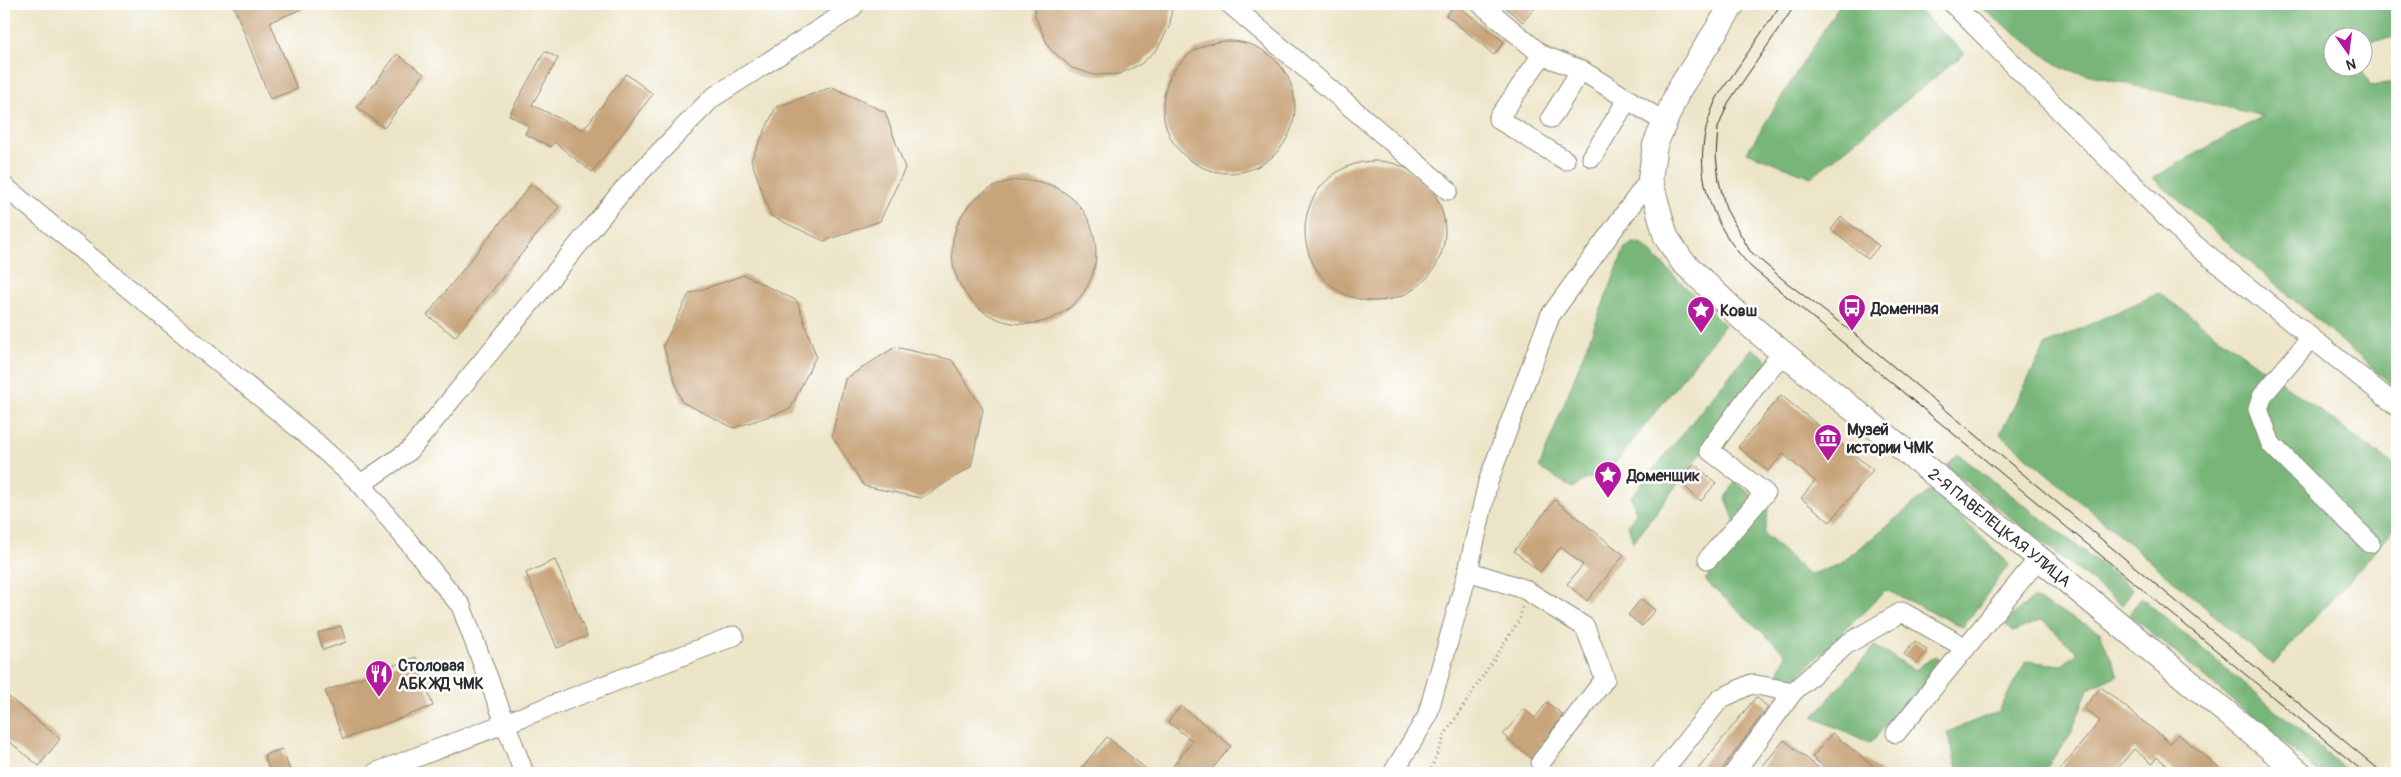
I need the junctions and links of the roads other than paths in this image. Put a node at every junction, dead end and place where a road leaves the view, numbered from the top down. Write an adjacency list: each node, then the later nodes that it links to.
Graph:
1 (855, 4): 19 (street)
2 (1230, 4): 15 (street)
3 (1481, 4): 6 (street)
4 (1733, 4): 10 (main road, 2-Я ПАВЕЛЕЦКАЯ УЛИЦА)
5 (1954, 4): 16 (street)
6 (1542, 55): 7 (street); 12 (street)
7 (1581, 70): 8 (street); 9 (street)
8 (1628, 99): 10 (street); 11 (street)
9 (1551, 118)
10 (1664, 122): 13 (main road, 2-Я ПАВЕЛЕЦКАЯ УЛИЦА)
11 (1592, 157)
12 (1565, 160)
13 (1650, 179): 17 (main road, 2-Я ПАВЕЛЕЦКАЯ УЛИЦА); 23 (street)
14 (4, 186): 19 (street)
15 (1448, 190)
16 (2311, 338): 18 (street); 20 (street)
17 (1783, 353): 21 (main road, 2-Я ПАВЕЛЕЦКАЯ УЛИЦА); 22 (street)
18 (2397, 406)
19 (361, 484): 27 (street)
20 (2370, 543)
21 (2040, 558): 25 (street); 35 (main road, 2-Я ПАВЕЛЕЦКАЯ УЛИЦА)
22 (1708, 559)
23 (1468, 571): 29 (street); 32 (street)
24 (734, 636): 27 (street)
25 (1966, 648): 26 (street); 28 (street)
26 (1793, 692): 33 (street); 34 (street)
27 (506, 724): 30 (street); 31 (street)
28 (1896, 733)
29 (1541, 762)
30 (375, 773)
31 (524, 773)
32 (1393, 773)
33 (1661, 773)
34 (1734, 773)
35 (2300, 773)

